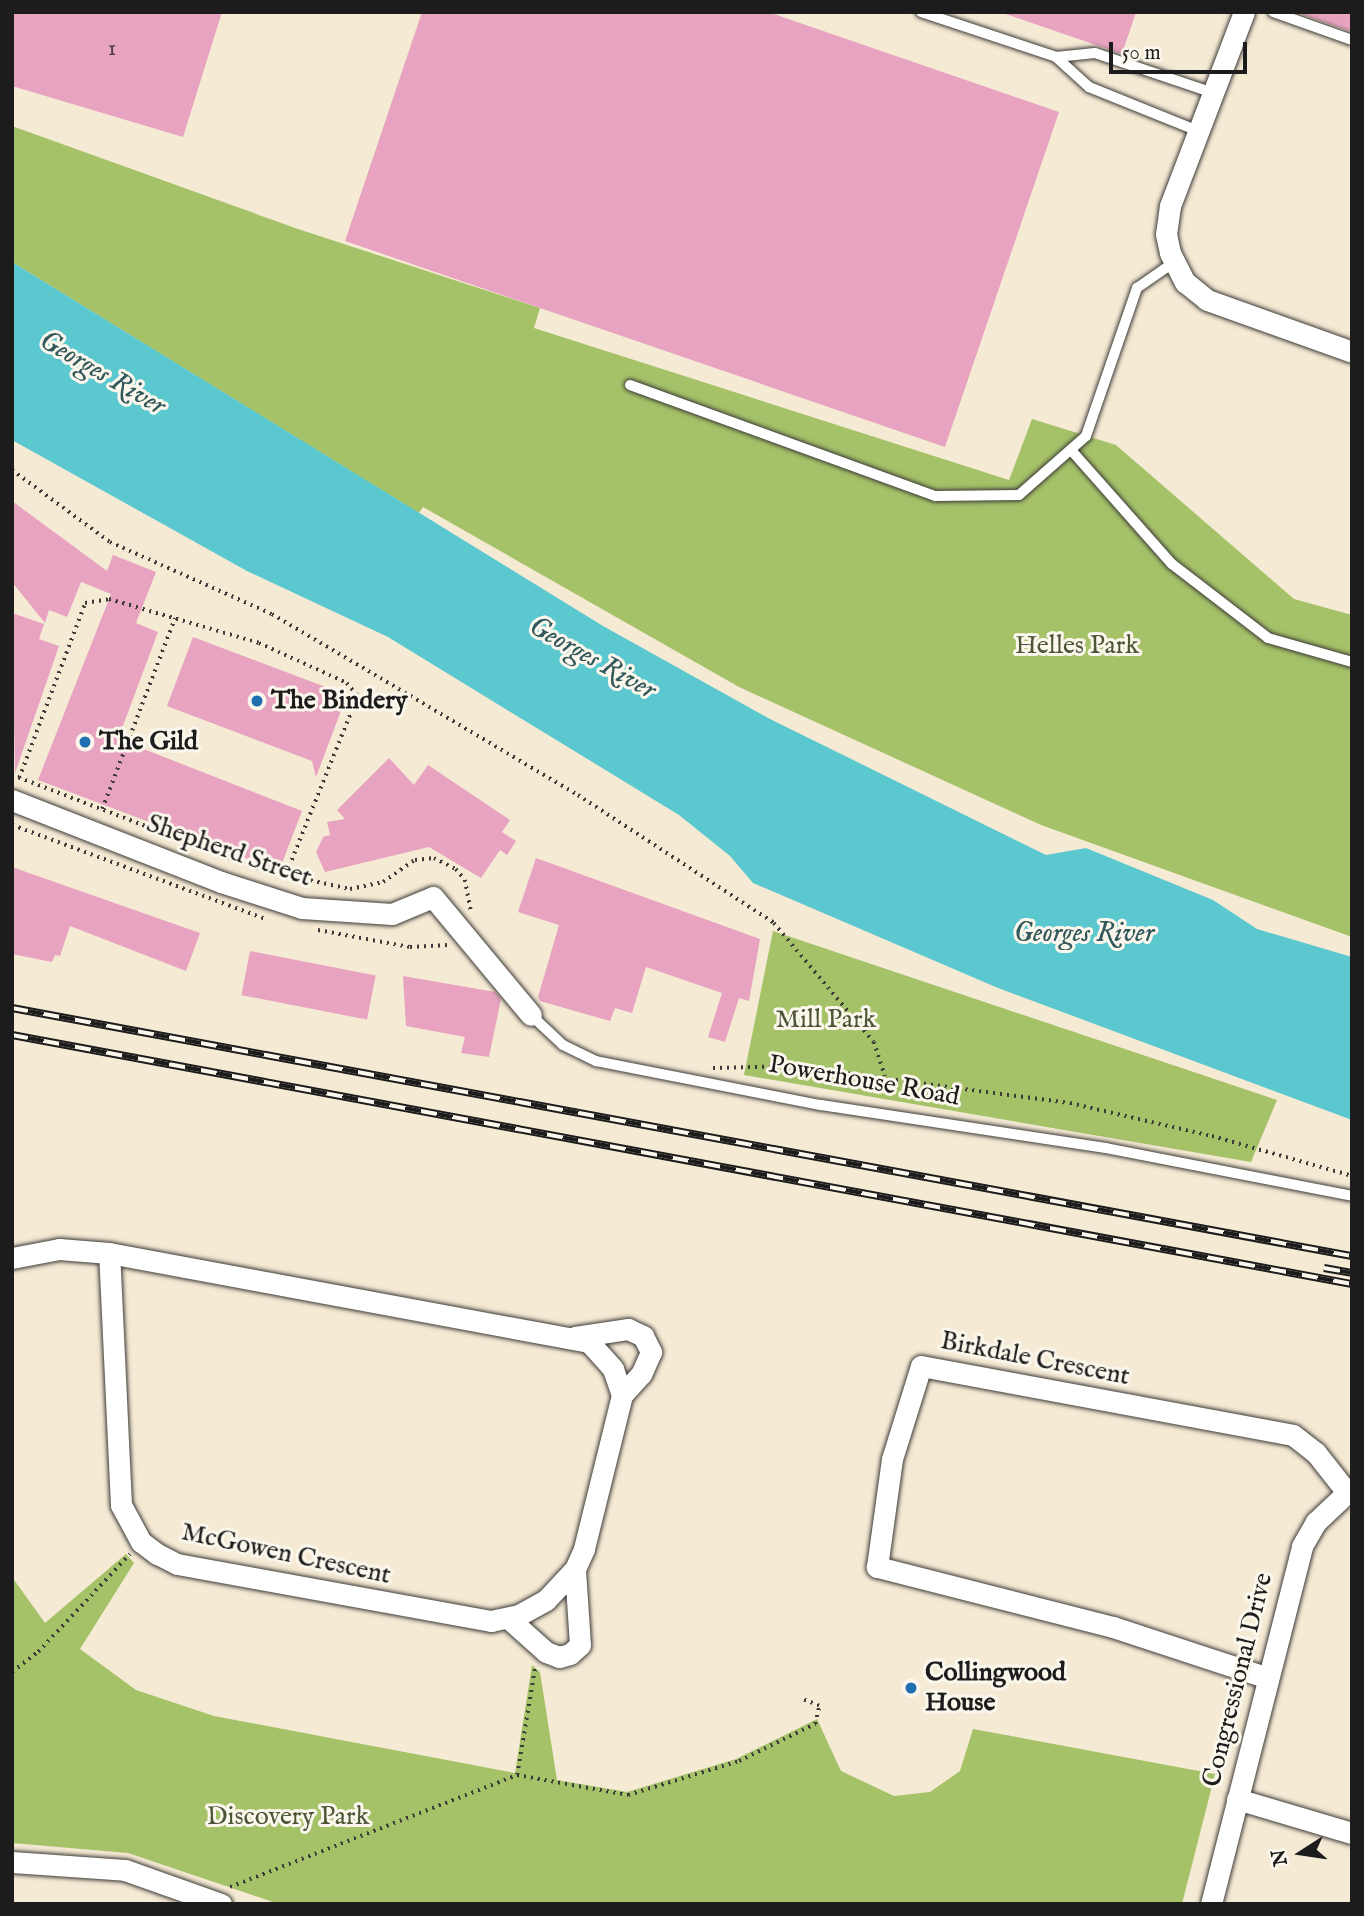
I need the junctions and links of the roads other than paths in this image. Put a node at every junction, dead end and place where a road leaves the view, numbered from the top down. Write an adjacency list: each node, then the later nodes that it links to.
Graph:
1 (921, 12): 7 (lane)
2 (1244, 12): 8 (street)
3 (1273, 12): 5 (lane)
4 (1310, 12): 5 (lane)
5 (1305, 24): 6 (lane)
6 (1352, 40)
7 (1056, 57): 8 (lane); 9 (lane)
8 (1213, 93): 9 (street)
9 (1198, 131): 10 (street)
10 (1174, 263): 11 (street); 13 (lane)
11 (1352, 352)
12 (630, 386): 13 (lane)
13 (1071, 450): 14 (lane)
14 (1352, 662)
15 (13, 800): 16 (street, Shepherd Street)
16 (433, 897): 17 (street, Powerhouse Road)
17 (531, 1015): 18 (lane, Powerhouse Road)
18 (1352, 1196)
19 (109, 1253): 20 (street, McGowen Crescent); 21 (street, McGowen Crescent); 25 (street, McGowen Crescent)
20 (12, 1258)
21 (575, 1337): 22 (street, McGowen Crescent); 22 (street, McGowen Crescent)
22 (622, 1395): 24 (street, McGowen Crescent)
23 (1349, 1489): 26 (street, Congressional Drive); 26 (street, Birkdale Crescent)
24 (575, 1569): 25 (street, McGowen Crescent); 25 (street, McGowen Crescent)
25 (508, 1618)
26 (1268, 1678): 27 (street, Congressional Drive)
27 (1237, 1799): 28 (street); 31 (street, Congressional Drive)
28 (1352, 1833)
29 (12, 1862): 30 (street)
30 (224, 1896)
31 (1211, 1904)

